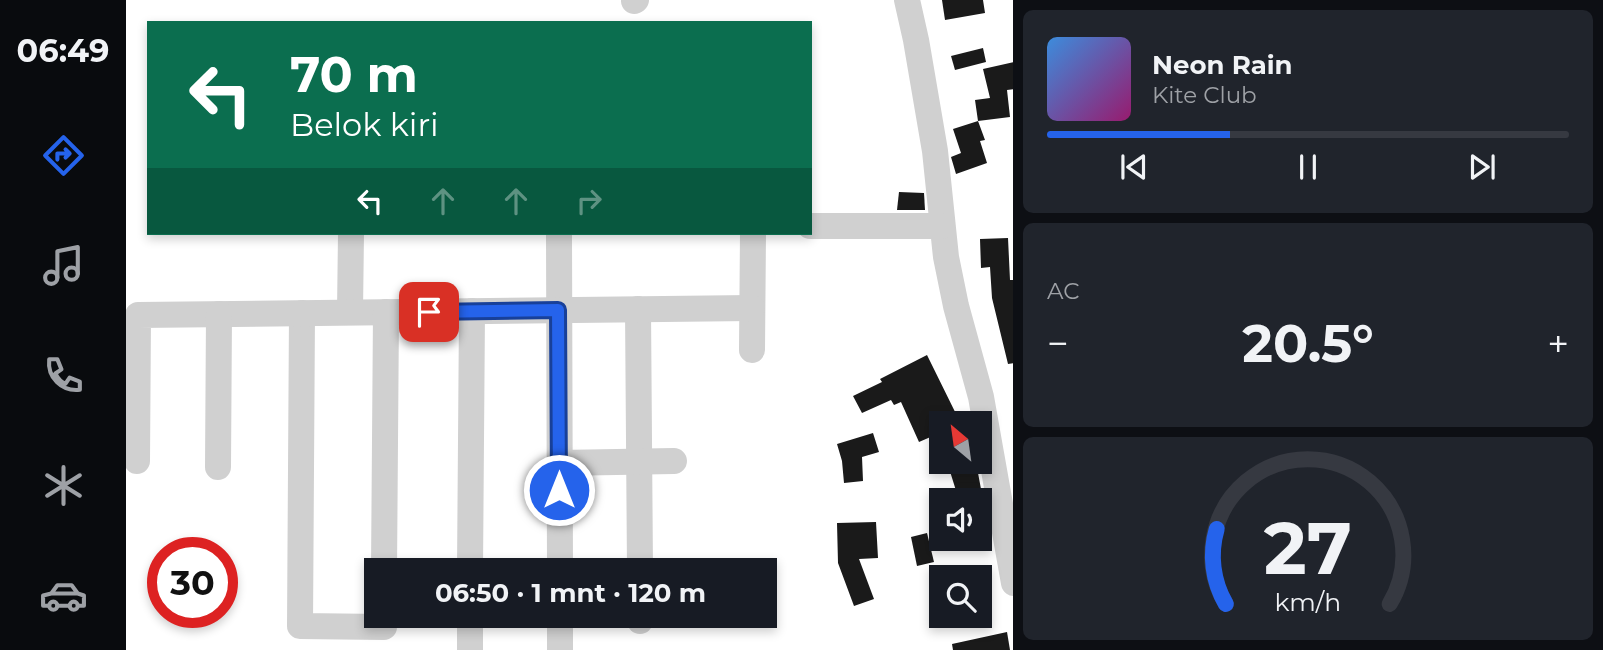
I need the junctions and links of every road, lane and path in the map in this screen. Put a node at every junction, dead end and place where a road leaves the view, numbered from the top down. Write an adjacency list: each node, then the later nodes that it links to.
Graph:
1 (906, 0): 3 (street)
2 (812, 226): 3 (street)
3 (942, 226): 25 (street)
4 (351, 235): 13 (street)
5 (559, 235): 9 (street)
6 (753, 235): 7 (street)
7 (752, 308): 8 (street); 15 (street)
8 (638, 309): 9 (street); 18 (street)
9 (558, 310): 10 (street); 19 (street)
10 (472, 311): 11 (street); 22 (street)
11 (386, 312): 13 (street); 21 (street)
12 (302, 313): 13 (street); 14 (street); 28 (street)
13 (351, 313)
14 (219, 314): 16 (street); 20 (street)
15 (752, 350)
16 (137, 461)
17 (674, 461): 18 (street)
18 (640, 462): 19 (street); 24 (street)
19 (559, 463): 23 (street)
20 (218, 467)
21 (384, 558)
22 (470, 558)
23 (560, 558)
24 (640, 558)
25 (1013, 583)
26 (470, 628): 29 (street)
27 (560, 628): 30 (street)
28 (384, 631)
29 (470, 650)
30 (560, 650)

